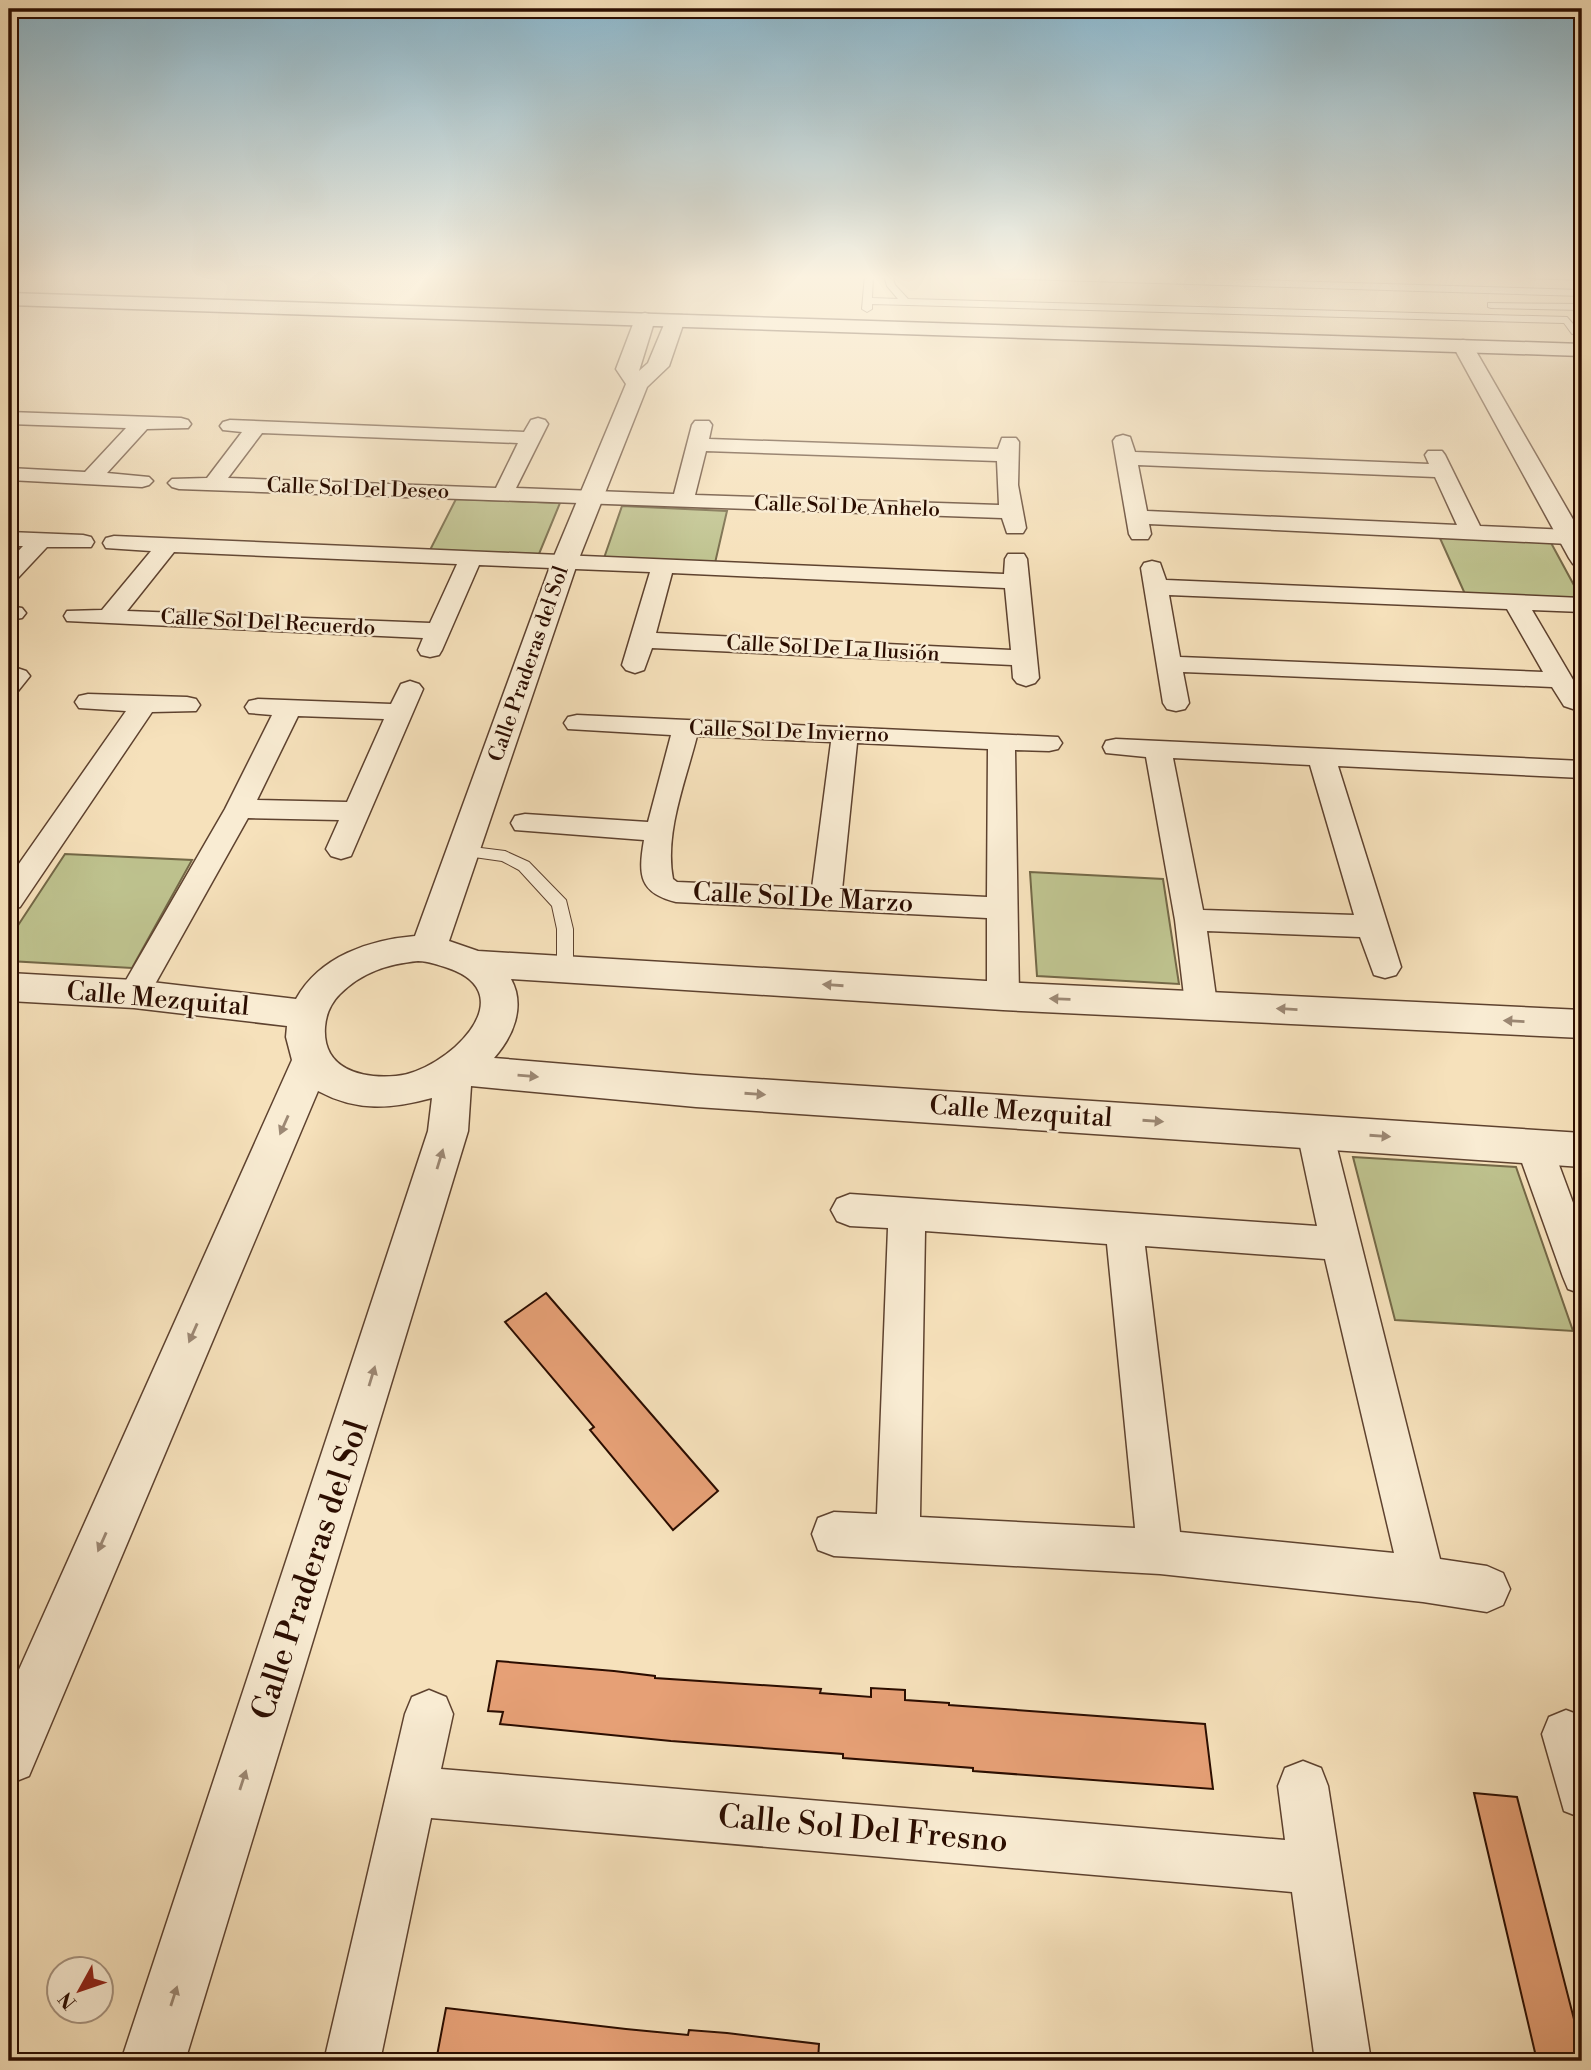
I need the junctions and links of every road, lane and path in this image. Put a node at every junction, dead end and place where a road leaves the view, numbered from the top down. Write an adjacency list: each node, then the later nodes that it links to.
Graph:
1 (629, 372): 4 (street)
2 (651, 372): 4 (street)
3 (1477, 372): 19 (street)
4 (636, 384): 16 (street, Calle Praderas del Sol)
5 (9, 418): 6 (street)
6 (142, 422): 7 (street); 11 (street)
7 (181, 424)
8 (230, 426): 9 (street)
9 (256, 428): 14 (street, Calle Sol Del Deseo); 15 (street)
10 (9, 474): 11 (street)
11 (91, 478): 12 (street)
12 (142, 481)
13 (179, 483): 14 (street, Calle Sol Del Deseo)
14 (213, 484): 15 (street, Calle Sol Del Deseo)
15 (503, 494): 16 (street, Calle Sol Del Deseo)
16 (592, 498): 17 (street, Calle Sol De Anhelo); 27 (street, Calle Praderas del Sol)
17 (683, 501): 17 (street, Calle Sol De Anhelo)
18 (1472, 533): 18 (street); 19 (street)
19 (1569, 537): 26 (street)
20 (9, 539): 21 (street)
21 (41, 540): 22 (street); 29 (street)
22 (83, 542)
23 (114, 543): 24 (street)
24 (169, 544): 25 (street); 33 (street, Calle Sol Del Recuerdo)
25 (471, 558): 27 (street); 33 (street, Calle Sol Del Recuerdo)
26 (1582, 558)
27 (565, 561): 28 (street, Calle Sol De La Ilusión); 57 (street, Calle Praderas del Sol)
28 (663, 566): 34 (street); 34 (street, Calle Sol De La Ilusión)
29 (9, 574)
30 (1515, 602): 31 (street); 35 (street); 35 (street)
31 (1582, 605)
32 (76, 616): 33 (street)
33 (110, 616)
34 (642, 640): 36 (street)
35 (1169, 664): 38 (street)
36 (635, 665)
37 (88, 702): 39 (street)
38 (1176, 703)
39 (144, 704): 40 (street); 58 (street)
40 (187, 705)
41 (258, 707): 42 (street)
42 (289, 708): 52 (street); 53 (street)
43 (577, 723): 44 (street, Calle Sol De Invierno)
44 (687, 727): 45 (street, Calle Sol De Invierno); 55 (street, Calle Sol De Marzo)
45 (845, 734): 46 (street, Calle Sol De Invierno); 59 (street)
46 (1001, 741): 47 (street, Calle Sol De Invierno); 60 (street)
47 (1048, 743)
48 (1116, 747): 49 (street)
49 (1158, 750): 50 (street); 61 (street)
50 (1321, 757): 51 (street); 62 (street)
51 (1582, 770)
52 (239, 809): 53 (street); 68 (street)
53 (358, 811): 56 (street)
54 (525, 823): 55 (street)
55 (660, 832): 59 (street, Calle Sol De Marzo)
56 (341, 849)
57 (465, 851): 63 (street, Calle Praderas del Sol); 66 (lane)
58 (9, 900)
59 (826, 900): 60 (street, Calle Sol De Marzo)
60 (1003, 908): 69 (street)
61 (1189, 920): 62 (street); 70 (street)
62 (1372, 927): 65 (street)
63 (429, 948): 64 (street); 71 (street)
64 (477, 964): 66 (street); 74 (street)
65 (1385, 967)
66 (565, 969): 69 (street, one-way to 66)
67 (9, 987): 68 (street, Calle Mezquital)
68 (134, 994): 71 (street, Calle Mezquital)
69 (1003, 996): 70 (street, one-way to 69)
70 (1201, 1004): 72 (street, one-way to 70)
71 (306, 1014): 73 (street)
72 (1582, 1024)
73 (311, 1062): 74 (street); 90 (street, one-way to 90)
74 (454, 1073): 75 (street, Calle Mezquital, one-way to 75); 95 (street, Calle Praderas del Sol, one-way to 74)
75 (1315, 1132): 76 (street, Calle Mezquital, one-way to 76); 81 (street)
76 (1534, 1146): 77 (street, Calle Mezquital); 82 (street)
77 (1582, 1150)
78 (850, 1210): 79 (street)
79 (907, 1214): 80 (street); 84 (street)
80 (1124, 1230): 81 (street); 85 (street)
81 (1340, 1244): 86 (street)
82 (1581, 1270)
83 (834, 1534): 84 (street)
84 (898, 1536): 85 (street)
85 (1160, 1552): 86 (street)
86 (1423, 1579): 87 (street)
87 (1487, 1589)
88 (429, 1714): 92 (street)
89 (1566, 1734): 93 (street)
90 (9, 1756)
91 (1303, 1786): 94 (street)
92 (413, 1792): 94 (street, Calle Sol Del Fresno); 96 (street)
93 (1582, 1793)
94 (1314, 1868): 97 (street)
95 (153, 2061)
96 (352, 2061)
97 (1343, 2061)

